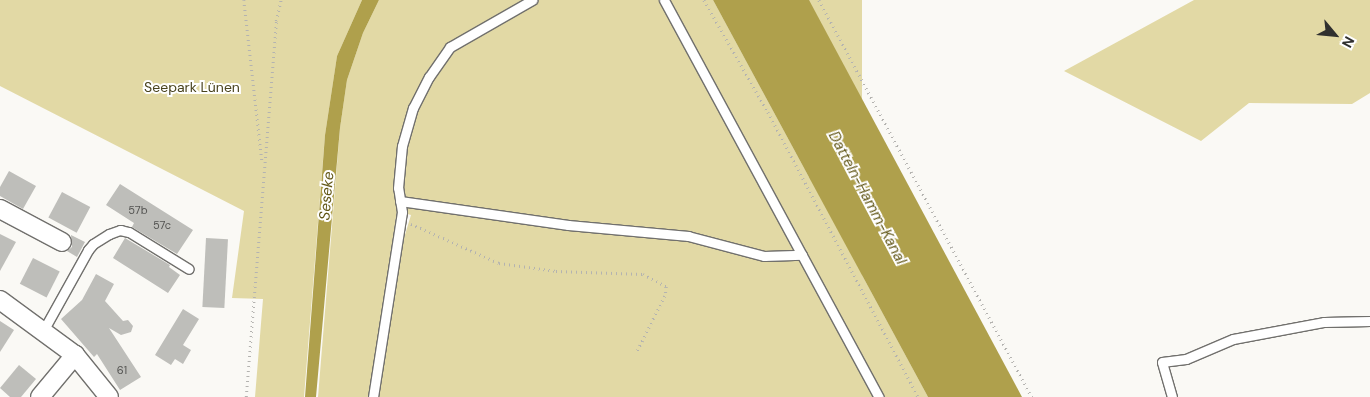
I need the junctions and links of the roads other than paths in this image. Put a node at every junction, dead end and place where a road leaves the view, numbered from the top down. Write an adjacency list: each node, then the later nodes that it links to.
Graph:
1 (532, 0): 3 (lane)
2 (664, 0): 6 (lane)
3 (400, 201): 6 (lane); 14 (lane)
4 (0, 209): 5 (street)
5 (62, 242)
6 (802, 255): 15 (lane)
7 (189, 269): 10 (lane)
8 (0, 300): 10 (street)
9 (1370, 321): 16 (lane)
10 (43, 331): 11 (street)
11 (75, 355): 12 (street); 13 (street)
12 (40, 397)
13 (109, 397)
14 (373, 397)
15 (879, 397)
16 (1172, 397)

